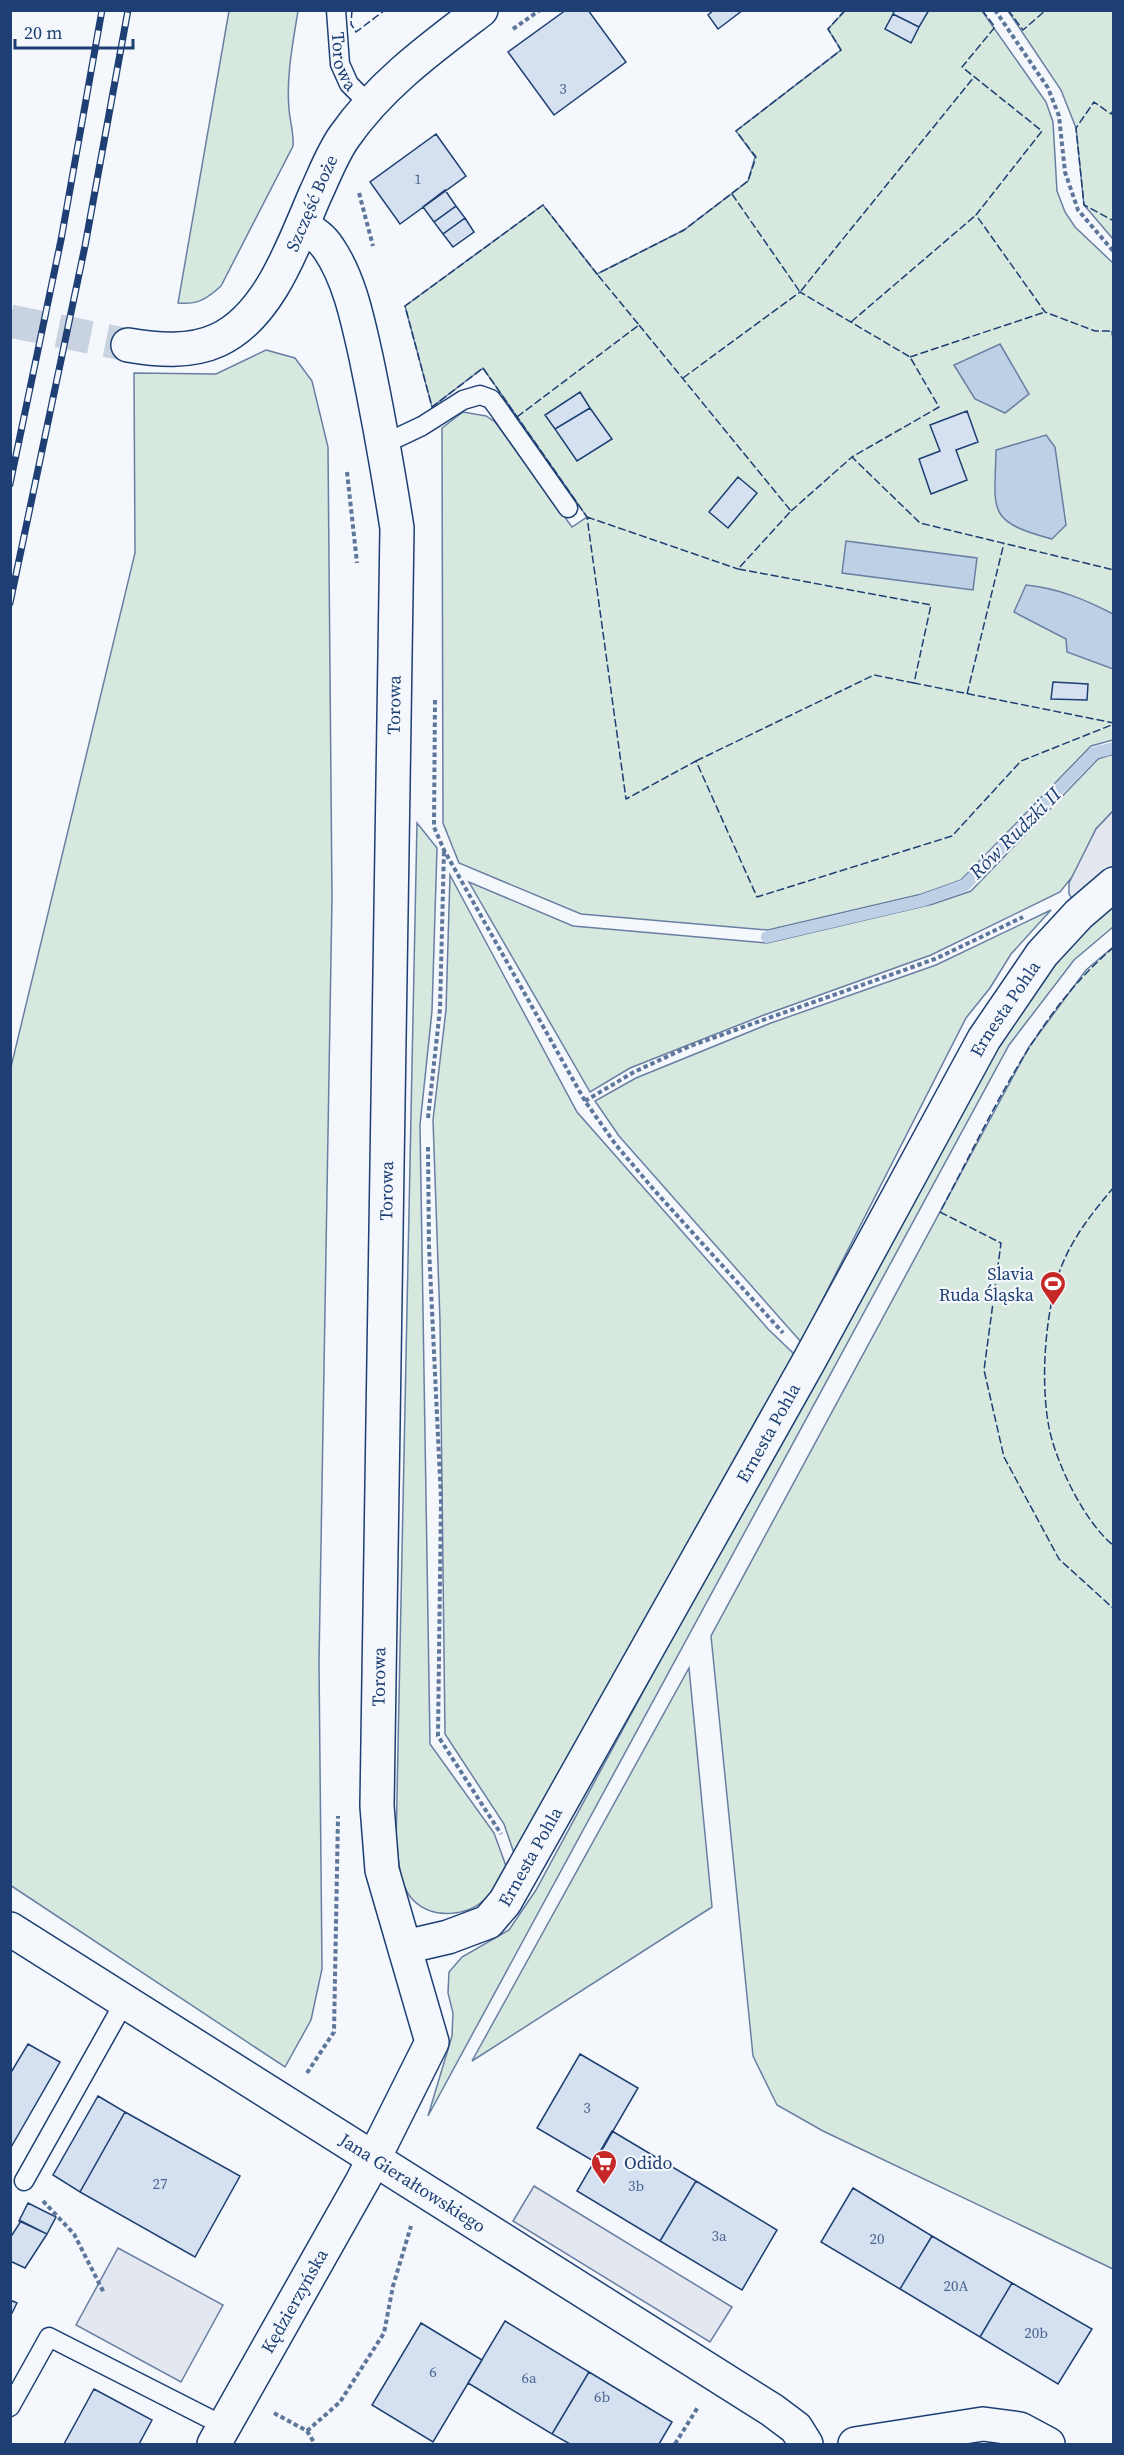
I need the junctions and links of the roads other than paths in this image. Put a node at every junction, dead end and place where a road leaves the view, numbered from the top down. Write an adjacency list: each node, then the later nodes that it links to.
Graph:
1 (336, 10): 3 (lane, Torowa)
2 (481, 10): 3 (street, Szczęść Boże)
3 (369, 104): 4 (street, Szczęść Boże)
4 (302, 226): 5 (street, Szczęść Boże); 6 (street, Torowa)
5 (128, 345)
6 (384, 444): 7 (lane); 10 (street, Torowa)
7 (568, 508)
8 (1113, 884): 10 (street, Ernesta Pohla)
9 (10, 1929): 11 (street, Jana Gierałtowskiego)
10 (405, 1947): 12 (street, Torowa)
11 (125, 2001): 12 (street, Jana Gierałtowskiego); 13 (lane)
12 (375, 2158): 15 (street, Kędzierzyńska); 16 (street, Jana Gierałtowskiego)
13 (24, 2181)
14 (10, 2407): 15 (lane)
15 (219, 2435)
16 (806, 2445)
17 (855, 2445): 18 (street)
18 (1048, 2445)

